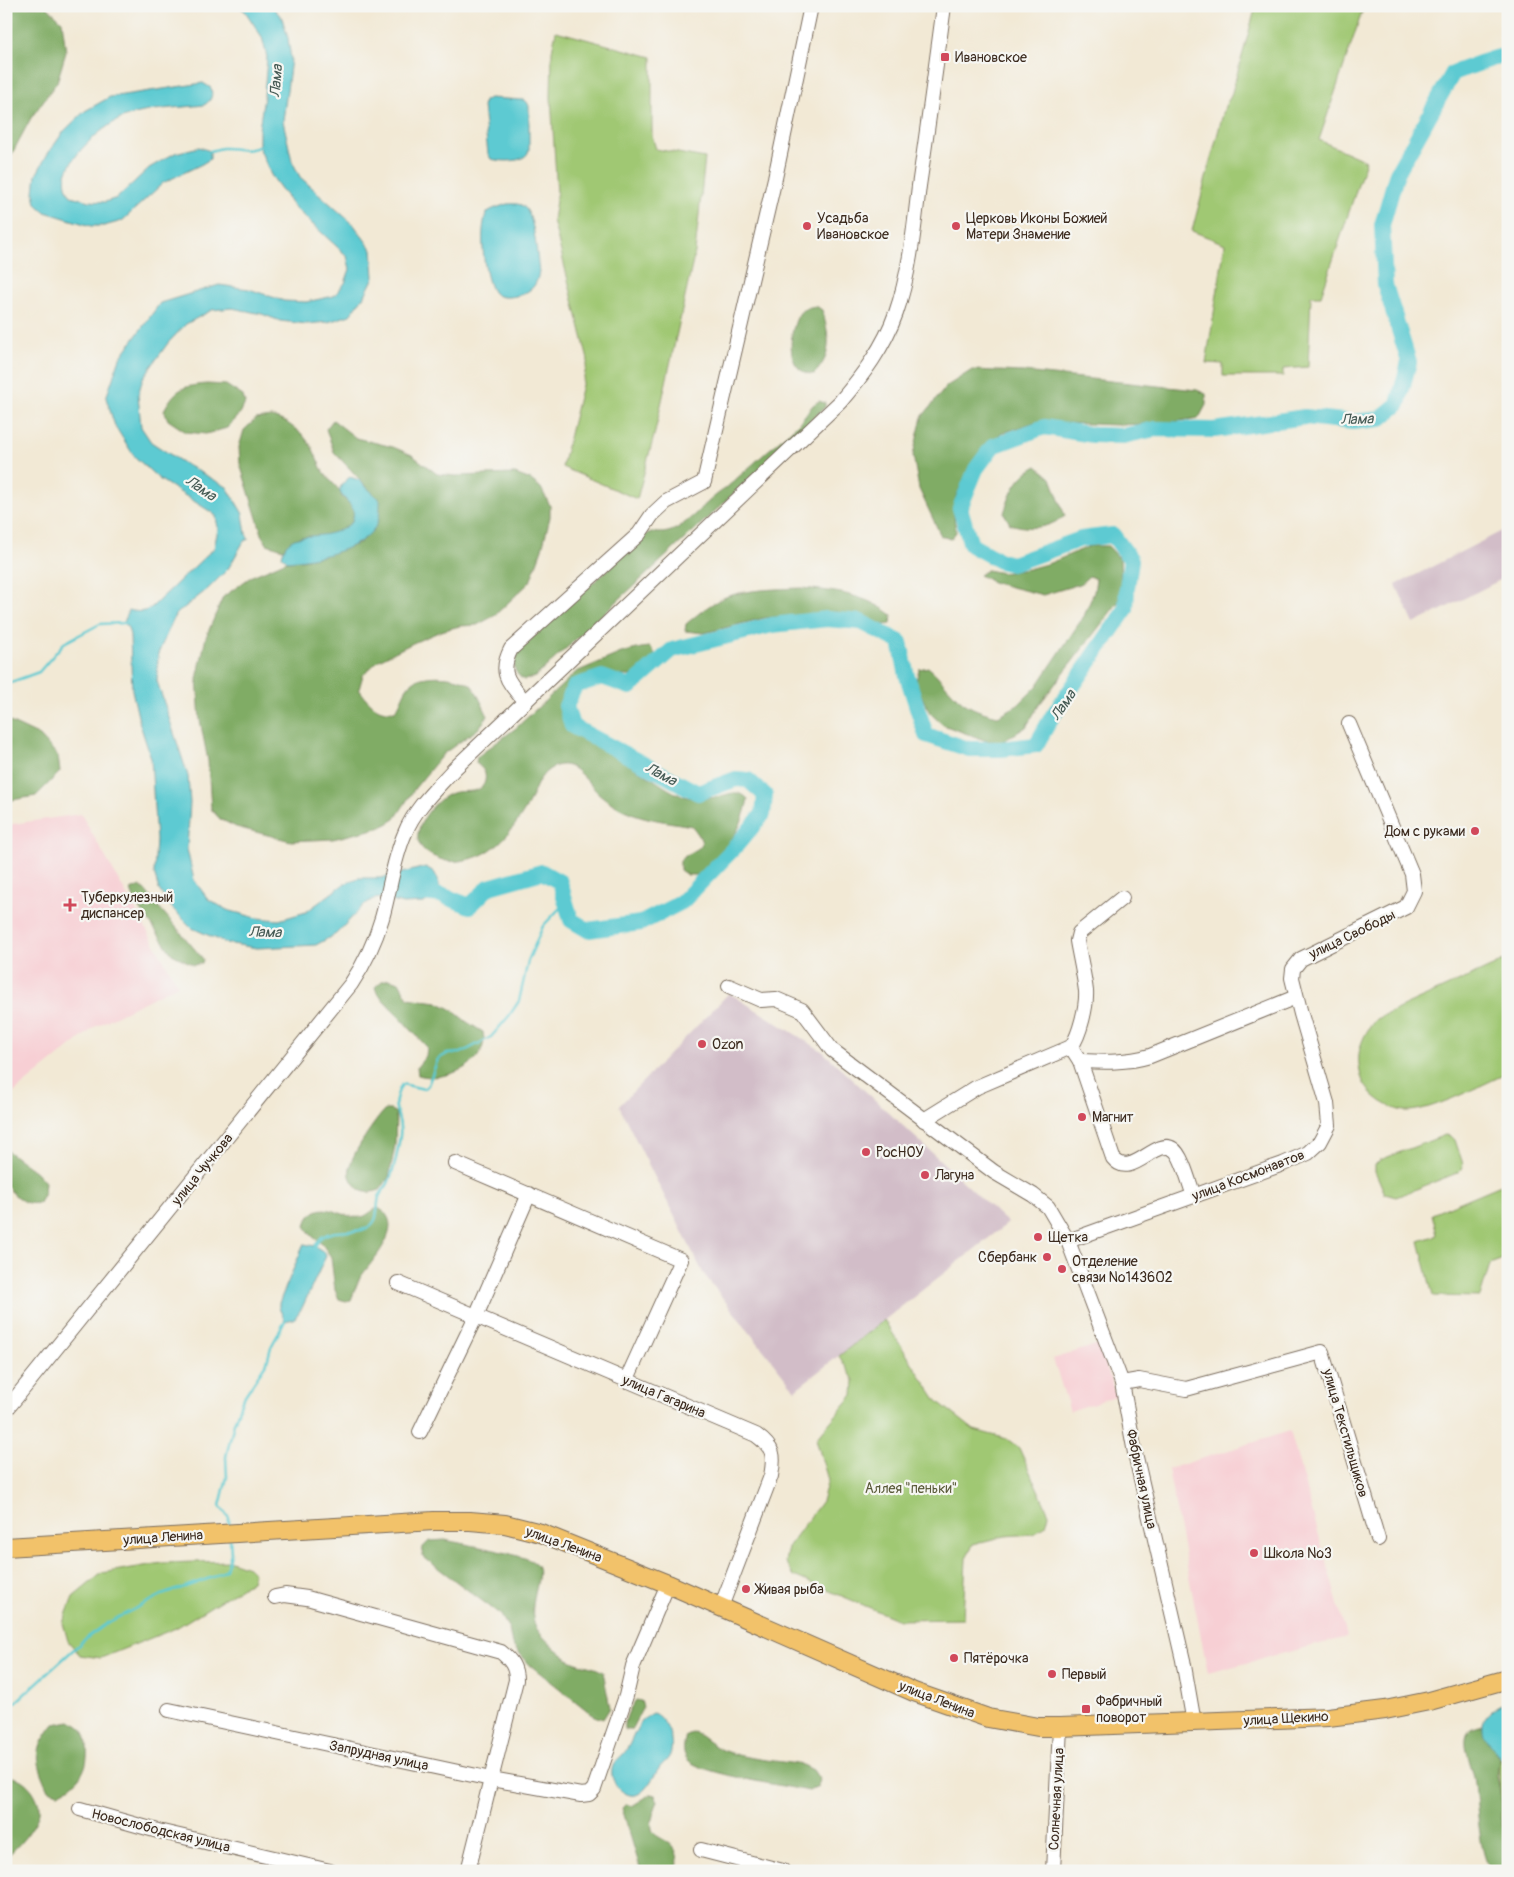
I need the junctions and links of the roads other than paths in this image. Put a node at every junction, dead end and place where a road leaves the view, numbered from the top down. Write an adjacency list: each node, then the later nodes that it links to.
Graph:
1 (811, 6): 3 (street)
2 (944, 6): 3 (street, улица Чучкова)
3 (525, 702): 20 (street, улица Чучкова)
4 (1349, 724): 6 (street, улица Свободы)
5 (1122, 898): 9 (street)
6 (1292, 978): 8 (street, улица Космонавтов)
7 (729, 986): 11 (street, Фабричная улица)
8 (1296, 997): 10 (street); 14 (street, улица Космонавтов)
9 (1072, 1047): 10 (street); 11 (street)
10 (1080, 1061): 14 (street)
11 (924, 1120): 15 (street, Фабричная улица)
12 (455, 1163): 13 (street)
13 (529, 1194): 17 (street); 18 (street)
14 (1194, 1196): 15 (street, улица Космонавтов)
15 (1068, 1241): 19 (street, Фабричная улица)
16 (398, 1283): 17 (street, улица Гагарина)
17 (476, 1316): 18 (street, улица Гагарина); 21 (street)
18 (626, 1381): 26 (street, улица Гагарина)
19 (1122, 1383): 22 (street, улица Текстильщиков); 29 (street, Фабричная улица)
20 (6, 1410)
21 (420, 1432)
22 (1378, 1539)
23 (6, 1547): 24 (main road, улица Ленина)
24 (668, 1584): 26 (main road, улица Ленина); 31 (street, Запрудная улица)
25 (275, 1597): 31 (street)
26 (721, 1607): 30 (main road, улица Ленина)
27 (1508, 1679): 29 (main road, улица Щекино)
28 (169, 1710): 31 (street, Запрудная улица)
29 (1194, 1723): 30 (main road, улица Щекино)
30 (1060, 1727): 37 (street, Солнечная улица)
31 (491, 1779): 35 (street)
32 (80, 1809): 34 (street, Новослободская улица)
33 (701, 1850): 36 (street)
34 (330, 1871)
35 (468, 1871)
36 (783, 1871)
37 (1053, 1871)

